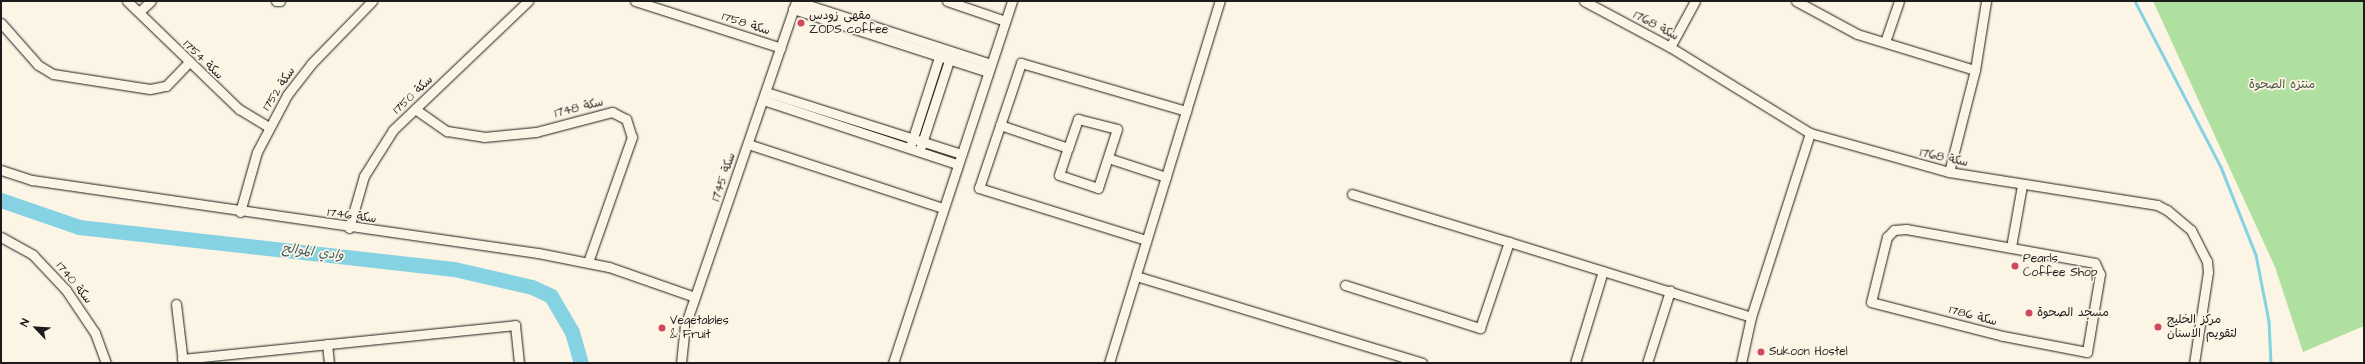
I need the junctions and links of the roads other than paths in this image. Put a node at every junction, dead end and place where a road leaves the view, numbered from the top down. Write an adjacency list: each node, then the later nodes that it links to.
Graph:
1 (127, 1): 17 (street, سكة 1754)
2 (151, 1): 17 (street)
3 (276, 1): 4 (street)
4 (280, 1)
5 (372, 1): 32 (street, سكة 1752)
6 (528, 1): 29 (street, سكة 1750)
7 (638, 1): 22 (street, سكة 1758)
8 (947, 1): 18 (street)
9 (1012, 1): 18 (street)
10 (1220, 1): 30 (street)
11 (1584, 1): 21 (street, سكة 1768)
12 (1695, 1): 21 (street)
13 (1796, 1): 20 (street)
14 (1899, 1): 20 (street)
15 (1986, 1): 27 (street)
16 (795, 4): 22 (street, سكة 1745); 23 (street)
17 (139, 12): 25 (street, سكة 1754)
18 (1005, 21): 26 (street)
19 (1, 23): 25 (street)
20 (1885, 42): 27 (street)
21 (1670, 46): 33 (street, سكة 1768)
22 (781, 48): 28 (street, سكة 1745)
23 (941, 52): 24 (street); 34 (street)
24 (951, 56): 26 (street); 35 (street)
25 (188, 63): 32 (street, سكة 1754)
26 (989, 68): 40 (street)
27 (1975, 70): 44 (street)
28 (764, 96): 34 (street); 36 (street, سكة 1745); 37 (street)
29 (415, 109): 50 (street, سكة 1750); 55 (street, سكة 1748)
30 (1186, 111): 31 (street); 45 (street)
31 (1000, 125): 38 (street); 52 (street)
32 (269, 127): 49 (street, سكة 1752)
33 (1810, 133): 44 (street, سكة 1768); 62 (street)
34 (913, 138): 35 (street); 37 (street)
35 (923, 142): 39 (street); 40 (street)
36 (748, 144): 48 (street); 60 (street, سكة 1745)
37 (909, 148): 39 (street)
38 (1068, 148): 41 (street); 41 (street)
39 (919, 151): 42 (street)
40 (961, 154): 42 (street)
41 (1108, 158): 45 (street)
42 (957, 164): 48 (street)
43 (1, 170): 49 (street, سكة 1746)
44 (1949, 172): 46 (street, سكة 1768)
45 (1166, 177): 52 (street)
46 (2022, 185): 54 (street); 75 (street, سكة 1768)
47 (1352, 194): 53 (street)
48 (942, 208): 69 (street)
49 (240, 212): 50 (street, سكة 1746)
50 (349, 228): 55 (street, سكة 1746)
51 (1, 237): 65 (street, سكة 1740)
52 (1146, 240): 57 (street)
53 (1509, 242): 56 (street); 58 (street)
54 (2011, 247): 54 (street, سكة 1786)
55 (588, 262): 60 (street, سكة 1746)
56 (1603, 271): 59 (street); 72 (street)
57 (1136, 276): 70 (street); 71 (street)
58 (1345, 285)
59 (1670, 291): 62 (street); 73 (street)
60 (695, 298): 68 (street, سكة 1745)
61 (176, 304): 64 (street)
62 (1751, 317): 74 (street)
63 (327, 344): 64 (street); 66 (street); 67 (street)
64 (182, 361)
65 (106, 363)
66 (329, 363)
67 (519, 363)
68 (681, 363)
69 (893, 363)
70 (1109, 363)
71 (1422, 363)
72 (1575, 363)
73 (1648, 363)
74 (1741, 363)
75 (2194, 363)

